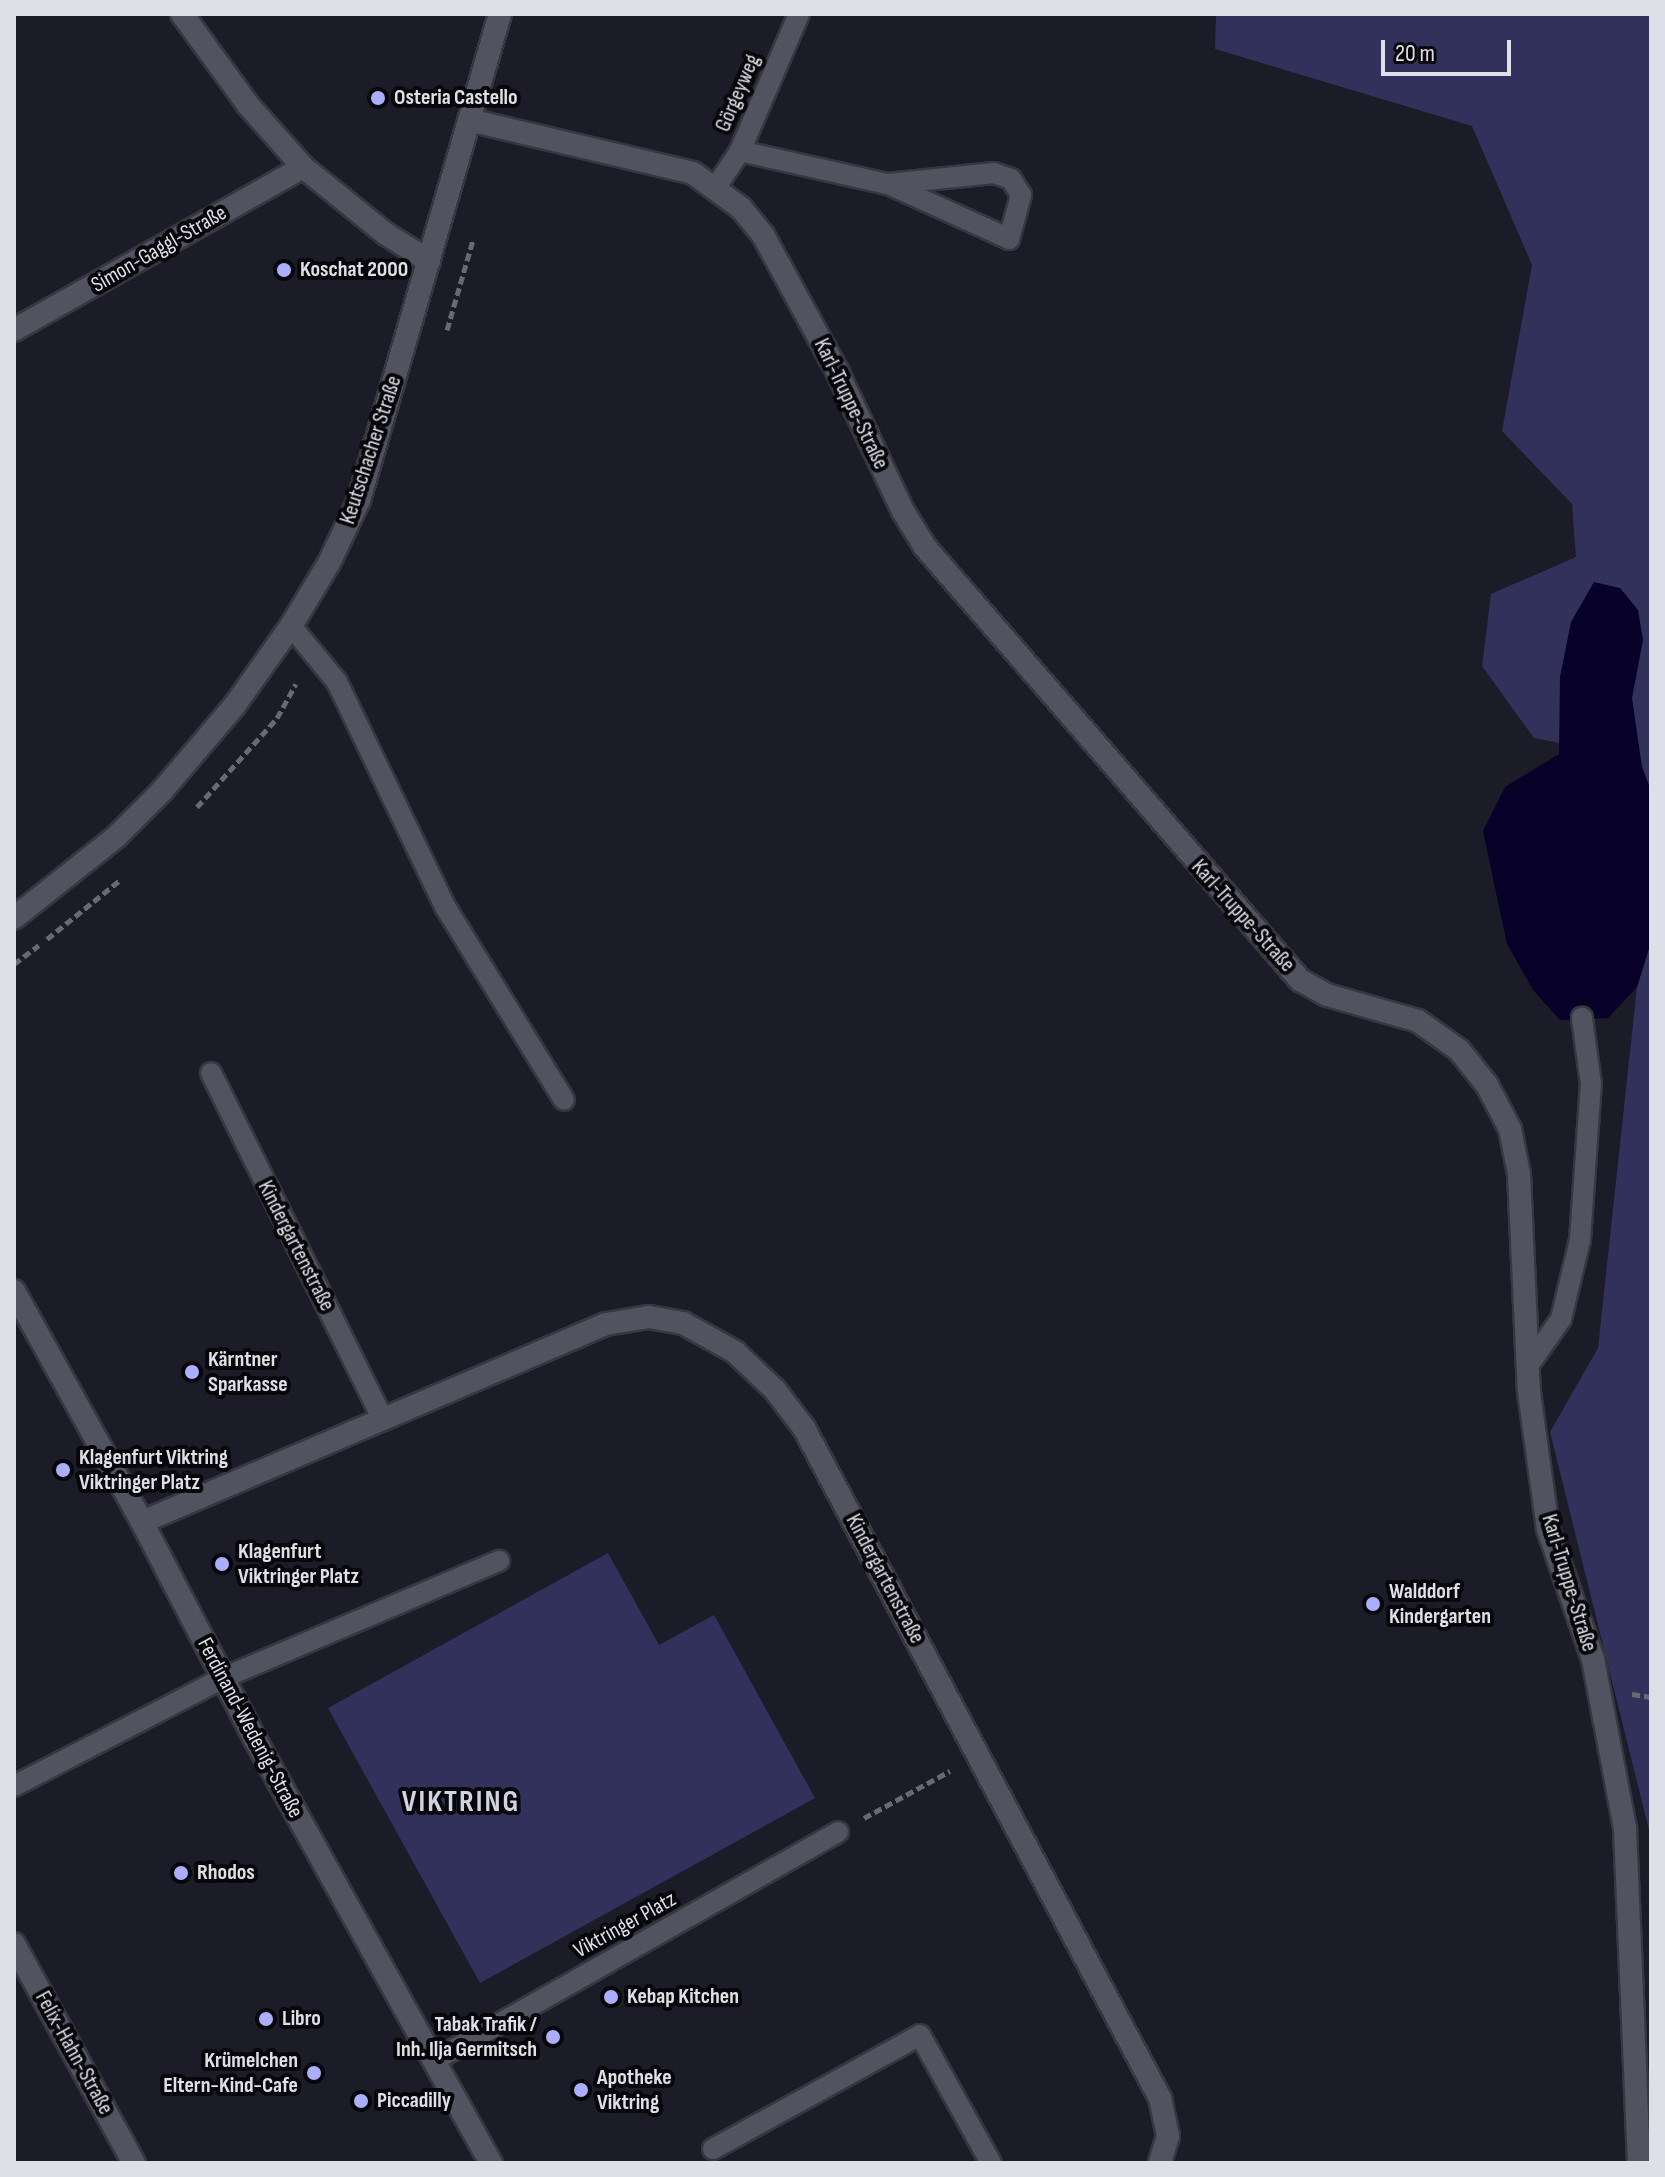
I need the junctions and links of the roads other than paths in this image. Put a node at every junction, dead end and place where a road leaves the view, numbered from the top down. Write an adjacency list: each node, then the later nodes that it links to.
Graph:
1 (182, 14): 6 (street)
2 (500, 14): 4 (street, Keutschacher Straße)
3 (799, 14): 5 (lane, Görgeyweg)
4 (469, 120): 8 (street, Karl-Truppe-Straße); 9 (street, Keutschacher Straße)
5 (740, 151): 7 (lane); 8 (lane, Görgeyweg)
6 (303, 167): 9 (street); 10 (street, Simon-Gaggl-Straße)
7 (888, 184): 7 (lane)
8 (716, 187): 17 (street, Karl-Truppe-Straße)
9 (429, 261): 11 (street, Keutschacher Straße)
10 (14, 330)
11 (291, 626): 12 (street, Keutschacher Straße); 15 (lane)
12 (14, 918)
13 (1582, 1018): 17 (lane)
14 (211, 1073): 18 (lane, Kindergartenstraße)
15 (564, 1100)
16 (14, 1291): 19 (street, Ferdinand-Wedenig-Straße)
17 (1528, 1366): 31 (street, Karl-Truppe-Straße)
18 (382, 1418): 19 (street, Kindergartenstraße); 30 (street, Kindergartenstraße)
19 (142, 1522): 21 (street, Ferdinand-Wedenig-Straße)
20 (499, 1561): 21 (lane)
21 (223, 1678): 22 (lane); 25 (street, Ferdinand-Wedenig-Straße)
22 (14, 1786)
23 (838, 1832): 25 (lane, Viktringer Platz)
24 (14, 1944): 27 (street, Felix-Hahn-Straße)
25 (435, 2060): 28 (street, Ferdinand-Wedenig-Straße)
26 (713, 2149): 29 (lane)
27 (134, 2163)
28 (491, 2163)
29 (991, 2163)
30 (1160, 2163)
31 (1639, 2163)

